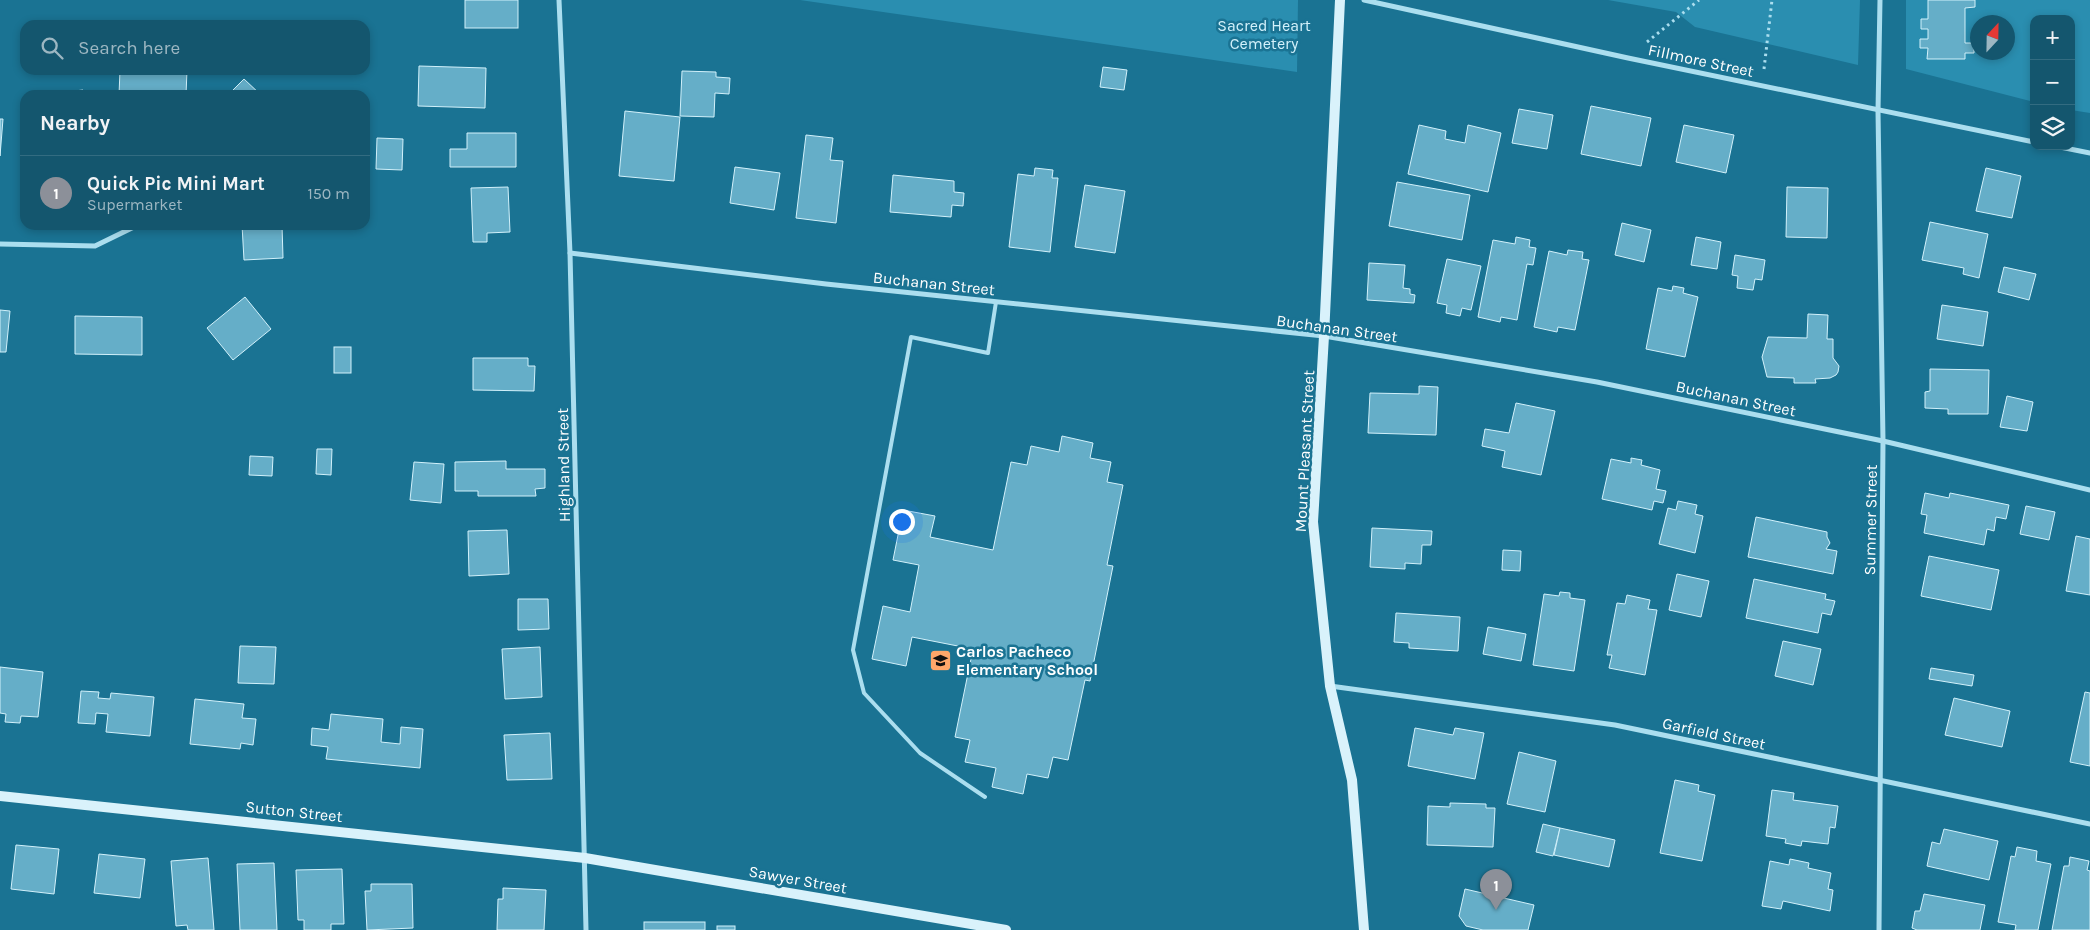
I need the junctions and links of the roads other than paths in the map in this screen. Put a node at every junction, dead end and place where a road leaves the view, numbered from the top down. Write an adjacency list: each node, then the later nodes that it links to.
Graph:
1 (559, 0): 11 (street, Highland Street)
2 (1340, 0): 13 (street, Mount Pleasant Street)
3 (1364, 0): 5 (street, Fillmore Street)
4 (1880, 0): 5 (street, Summer Street)
5 (1878, 111): 6 (street, Fillmore Street); 14 (street, Summer Street)
6 (2030, 141)
7 (2075, 150): 8 (street)
8 (2090, 153)
9 (128, 230): 10 (street)
10 (0, 244)
11 (570, 253): 12 (street, Buchanan Street); 21 (street, Highland Street)
12 (996, 302): 13 (street, Buchanan Street); 19 (lane)
13 (1324, 336): 14 (street, Buchanan Street); 16 (street, Mount Pleasant Street)
14 (1883, 441): 15 (street, Buchanan Street); 17 (street, Summer Street)
15 (2090, 490)
16 (1330, 686): 17 (street, Garfield Street); 24 (street, Mount Pleasant Street)
17 (1879, 781): 20 (street, Garfield Street); 25 (street, Summer Street)
18 (0, 796): 21 (street, Sutton Street)
19 (986, 797)
20 (2090, 824)
21 (584, 858): 22 (street, Highland Street); 23 (street, Sawyer Street)
22 (586, 930)
23 (1006, 930)
24 (1364, 930)
25 (1879, 930)

